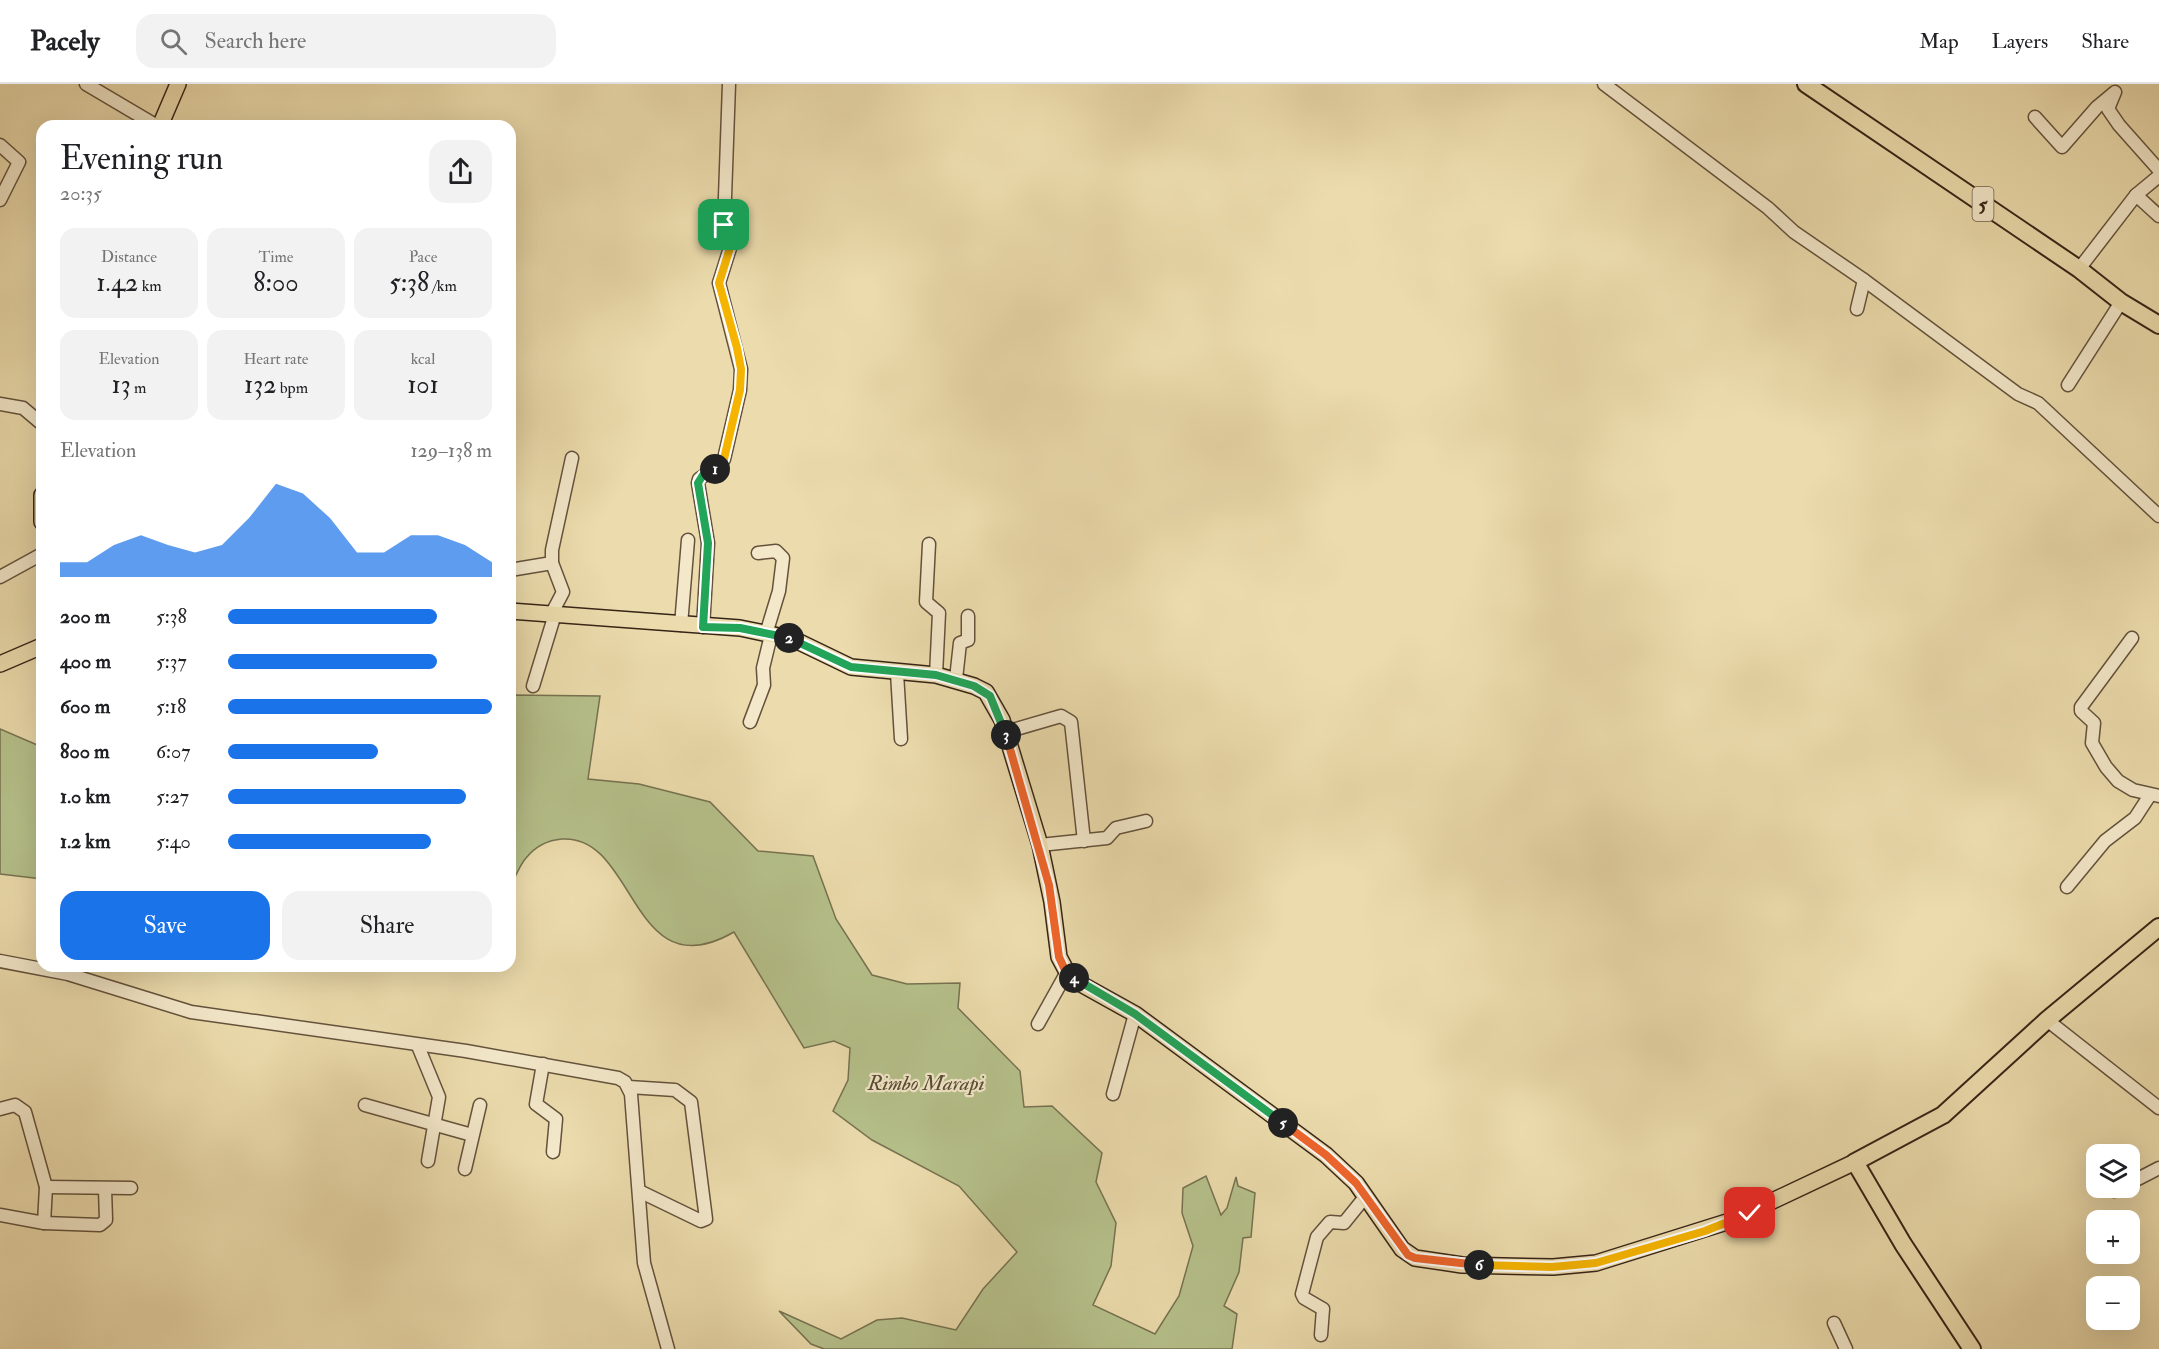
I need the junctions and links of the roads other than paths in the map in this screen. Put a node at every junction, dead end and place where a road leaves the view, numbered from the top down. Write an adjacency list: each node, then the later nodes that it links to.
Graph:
1 (86, 84): 8 (street)
2 (178, 84): 9 (main road)
3 (729, 84): 37 (street)
4 (1604, 84): 17 (street)
5 (1806, 84): 16 (highway, 5)
6 (2119, 88): 7 (street); 11 (street)
7 (2035, 117)
8 (149, 120)
9 (162, 120)
10 (0, 145): 14 (street)
11 (2159, 170)
12 (2159, 176): 13 (street)
13 (2136, 195): 15 (street); 16 (street)
14 (0, 200)
15 (2159, 216)
16 (2079, 269): 18 (highway, 5)
17 (1864, 280): 19 (street); 25 (street)
18 (2121, 302): 20 (highway, 5); 21 (street)
19 (1857, 309)
20 (2159, 326)
21 (2068, 386)
22 (0, 404): 23 (street)
23 (36, 419)
24 (572, 458): 30 (street)
25 (2159, 516)
26 (688, 540): 36 (street)
27 (929, 544): 43 (street)
28 (758, 554): 38 (street)
29 (36, 557): 32 (street)
30 (552, 563): 31 (street); 34 (street)
31 (516, 569)
32 (0, 577)
33 (516, 611): 34 (main road)
34 (553, 614): 36 (main road); 45 (street)
35 (968, 616): 44 (street)
36 (681, 625): 37 (main road)
37 (703, 627): 38 (main road)
38 (769, 634): 42 (main road); 46 (street)
39 (2132, 638): 49 (street)
40 (36, 649): 41 (main road)
41 (0, 664)
42 (897, 673): 43 (main road); 48 (street)
43 (936, 675): 44 (main road)
44 (956, 679): 47 (main road)
45 (533, 686)
46 (750, 722)
47 (1004, 726): 51 (street); 52 (main road)
48 (902, 739)
49 (2155, 795): 53 (street)
50 (1146, 821): 51 (street)
51 (1084, 841): 52 (street)
52 (1040, 845): 58 (main road)
53 (2067, 887)
54 (2159, 927): 60 (highway)
55 (0, 961): 56 (street)
56 (36, 968)
57 (58, 972): 62 (street)
58 (1066, 972): 59 (main road); 61 (street)
59 (1135, 1014): 65 (street); 82 (main road)
60 (2047, 1020): 68 (street); 74 (highway)
61 (1038, 1024)
62 (418, 1046): 63 (street); 70 (street)
63 (543, 1064): 64 (street); 72 (street)
64 (629, 1087): 81 (street); 81 (street)
65 (1113, 1094)
66 (365, 1105): 70 (street)
67 (480, 1105): 71 (street)
68 (2159, 1108)
69 (0, 1109): 78 (street)
70 (435, 1126): 71 (street); 73 (street)
71 (471, 1135): 76 (street)
72 (553, 1152)
73 (428, 1161)
74 (1851, 1164): 82 (main road); 89 (highway); 90 (highway)
75 (2159, 1168): 77 (street)
76 (465, 1169)
77 (2140, 1178)
78 (46, 1187): 80 (street); 84 (street)
79 (131, 1188): 80 (street)
80 (105, 1189): 84 (street)
81 (639, 1191): 87 (street)
82 (1365, 1197): 86 (street)
83 (0, 1215): 84 (street)
84 (44, 1223)
85 (1834, 1323): 88 (street)
86 (1321, 1335)
87 (668, 1349)
88 (1846, 1349)
89 (1960, 1349)
90 (1972, 1349)

